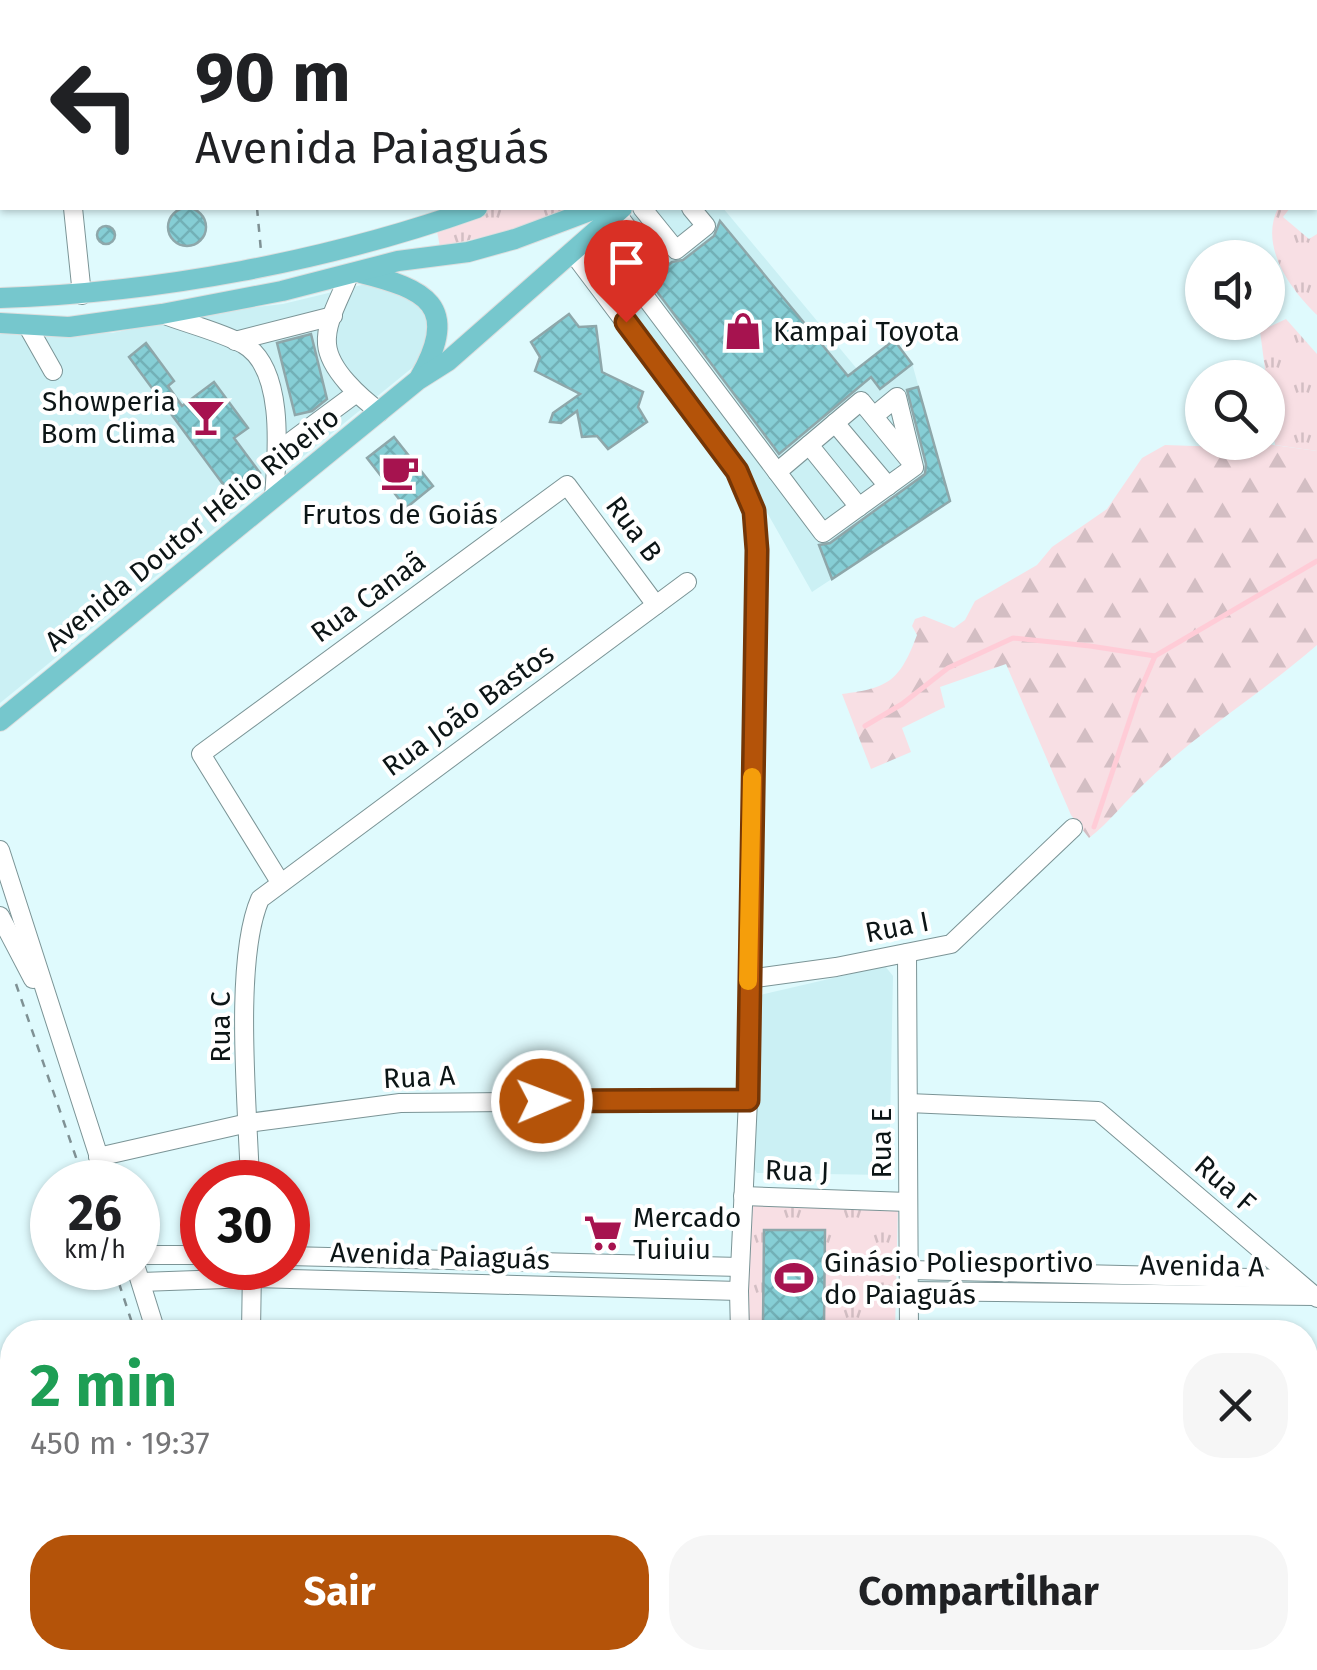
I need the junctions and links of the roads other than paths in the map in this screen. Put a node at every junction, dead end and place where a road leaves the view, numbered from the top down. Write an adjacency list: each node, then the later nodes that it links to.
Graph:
1 (73, 210): 12 (street)
2 (432, 210): 7 (street)
3 (470, 210): 7 (main road)
4 (612, 210): 9 (street); 10 (main road, Avenida Doutor Hélio Ribeiro); 11 (main road)
5 (644, 210): 8 (street)
6 (693, 210): 8 (street)
7 (416, 228): 12 (main road)
8 (667, 239): 9 (street)
9 (646, 254): 28 (street)
10 (566, 260): 20 (main road, Avenida Doutor Hélio Ribeiro); 41 (street)
11 (354, 273): 14 (main road); 15 (street); 20 (main road)
12 (82, 295): 13 (main road)
13 (0, 298)
14 (162, 314): 17 (main road); 18 (street)
15 (333, 316): 18 (street); 21 (street)
16 (0, 324): 17 (main road)
17 (27, 324): 19 (street)
18 (235, 341): 26 (street)
19 (53, 371)
20 (418, 380): 22 (main road, Avenida Doutor Hélio Ribeiro)
21 (355, 394): 22 (street); 26 (street)
22 (380, 412): 31 (main road, Avenida Doutor Hélio Ribeiro)
23 (874, 416): 24 (street); 27 (street); 27 (street)
24 (834, 423): 25 (street); 30 (street)
25 (808, 445): 28 (street); 32 (street)
26 (278, 452): 31 (street)
27 (914, 467): 30 (street)
28 (776, 472): 32 (street)
29 (567, 486): 34 (street, Rua B); 38 (street, Rua Canaã)
30 (888, 486): 32 (street)
31 (274, 498): 35 (main road, Avenida Doutor Hélio Ribeiro)
32 (858, 508)
33 (688, 582): 34 (street, Rua João Bastos)
34 (656, 605): 38 (street, Rua João Bastos)
35 (0, 721)
36 (1073, 828): 40 (street, Rua I)
37 (0, 850): 42 (street)
38 (280, 882): 45 (street, Rua C)
39 (0, 916): 42 (street)
40 (907, 953): 41 (street, Rua I); 44 (street, Rua E)
41 (748, 979): 43 (street)
42 (54, 1019): 46 (street)
43 (748, 1100): 45 (street, Rua A); 49 (street)
44 (908, 1103): 50 (street, Rua E); 55 (street, Rua F)
45 (248, 1123): 46 (street, Rua A); 48 (street, Rua C)
46 (98, 1157): 47 (street)
47 (99, 1160)
48 (249, 1160)
49 (743, 1196): 50 (street, Rua J); 52 (street)
50 (908, 1202): 53 (street, Rua E)
51 (310, 1256): 52 (street, Avenida Paiaguás)
52 (740, 1266): 58 (street)
53 (909, 1270): 55 (street, Avenida A); 59 (street, Rua E)
54 (310, 1275): 58 (street, Avenida Paiaguás)
55 (1294, 1279): 60 (street, Rua F)
56 (143, 1290): 61 (street)
57 (251, 1290): 62 (street)
58 (738, 1291): 63 (street)
59 (909, 1291): 60 (street, Avenida A); 64 (street, Rua E)
60 (1316, 1297)
61 (152, 1320)
62 (250, 1320)
63 (739, 1320)
64 (909, 1320)

